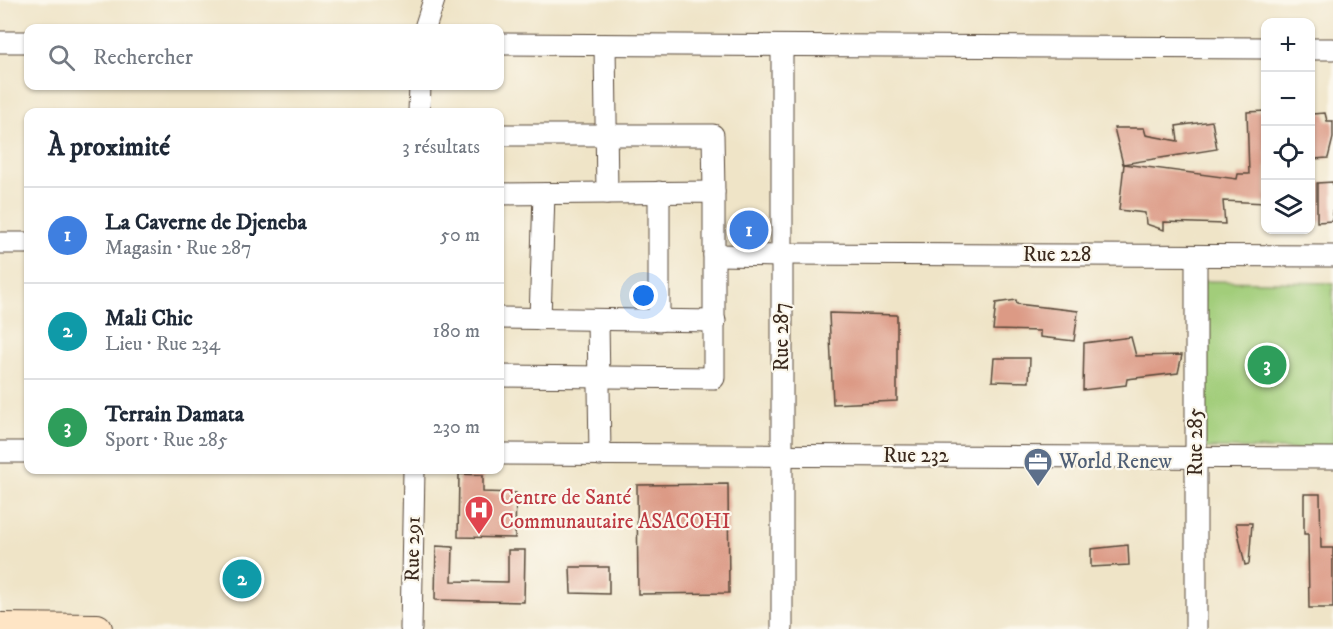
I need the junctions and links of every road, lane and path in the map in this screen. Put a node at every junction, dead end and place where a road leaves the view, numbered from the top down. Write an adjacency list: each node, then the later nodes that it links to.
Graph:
1 (434, 0): 2 (street)
2 (426, 24)
3 (0, 42): 4 (street)
4 (24, 42)
5 (504, 44): 6 (street)
6 (604, 45): 7 (street); 13 (street)
7 (782, 46): 8 (street); 23 (street, Rue 287)
8 (1261, 48)
9 (1315, 49): 10 (street)
10 (1333, 49)
11 (420, 90): 12 (street)
12 (419, 108)
13 (606, 134): 14 (street); 16 (street); 17 (street)
14 (504, 135)
15 (659, 192): 16 (street); 17 (street); 29 (street)
16 (714, 192): 22 (street)
17 (607, 193): 19 (street)
18 (504, 194): 19 (street)
19 (544, 194): 27 (street)
20 (0, 243): 21 (street)
21 (24, 243)
22 (714, 255): 23 (street, Rue 228); 30 (street)
23 (782, 255): 24 (street, Rue 228); 37 (street, Rue 287)
24 (1196, 256): 25 (street, Rue 228); 38 (street, Rue 285)
25 (1333, 256)
26 (504, 318): 27 (street)
27 (540, 319): 28 (street)
28 (598, 320): 29 (street); 32 (street)
29 (659, 321): 30 (street)
30 (715, 321): 32 (street)
31 (504, 376): 32 (street)
32 (600, 378): 36 (street)
33 (0, 452): 34 (street)
34 (24, 452)
35 (504, 454): 36 (street, Rue 232)
36 (600, 454): 37 (street, Rue 232)
37 (782, 455): 38 (street, Rue 232); 44 (street, Rue 287)
38 (1196, 457): 39 (street, Rue 232); 45 (street, Rue 285)
39 (1333, 458)
40 (414, 474): 43 (street, Rue 291)
41 (0, 628): 42 (main road)
42 (97, 629)
43 (411, 629)
44 (782, 629)
45 (1196, 629)

